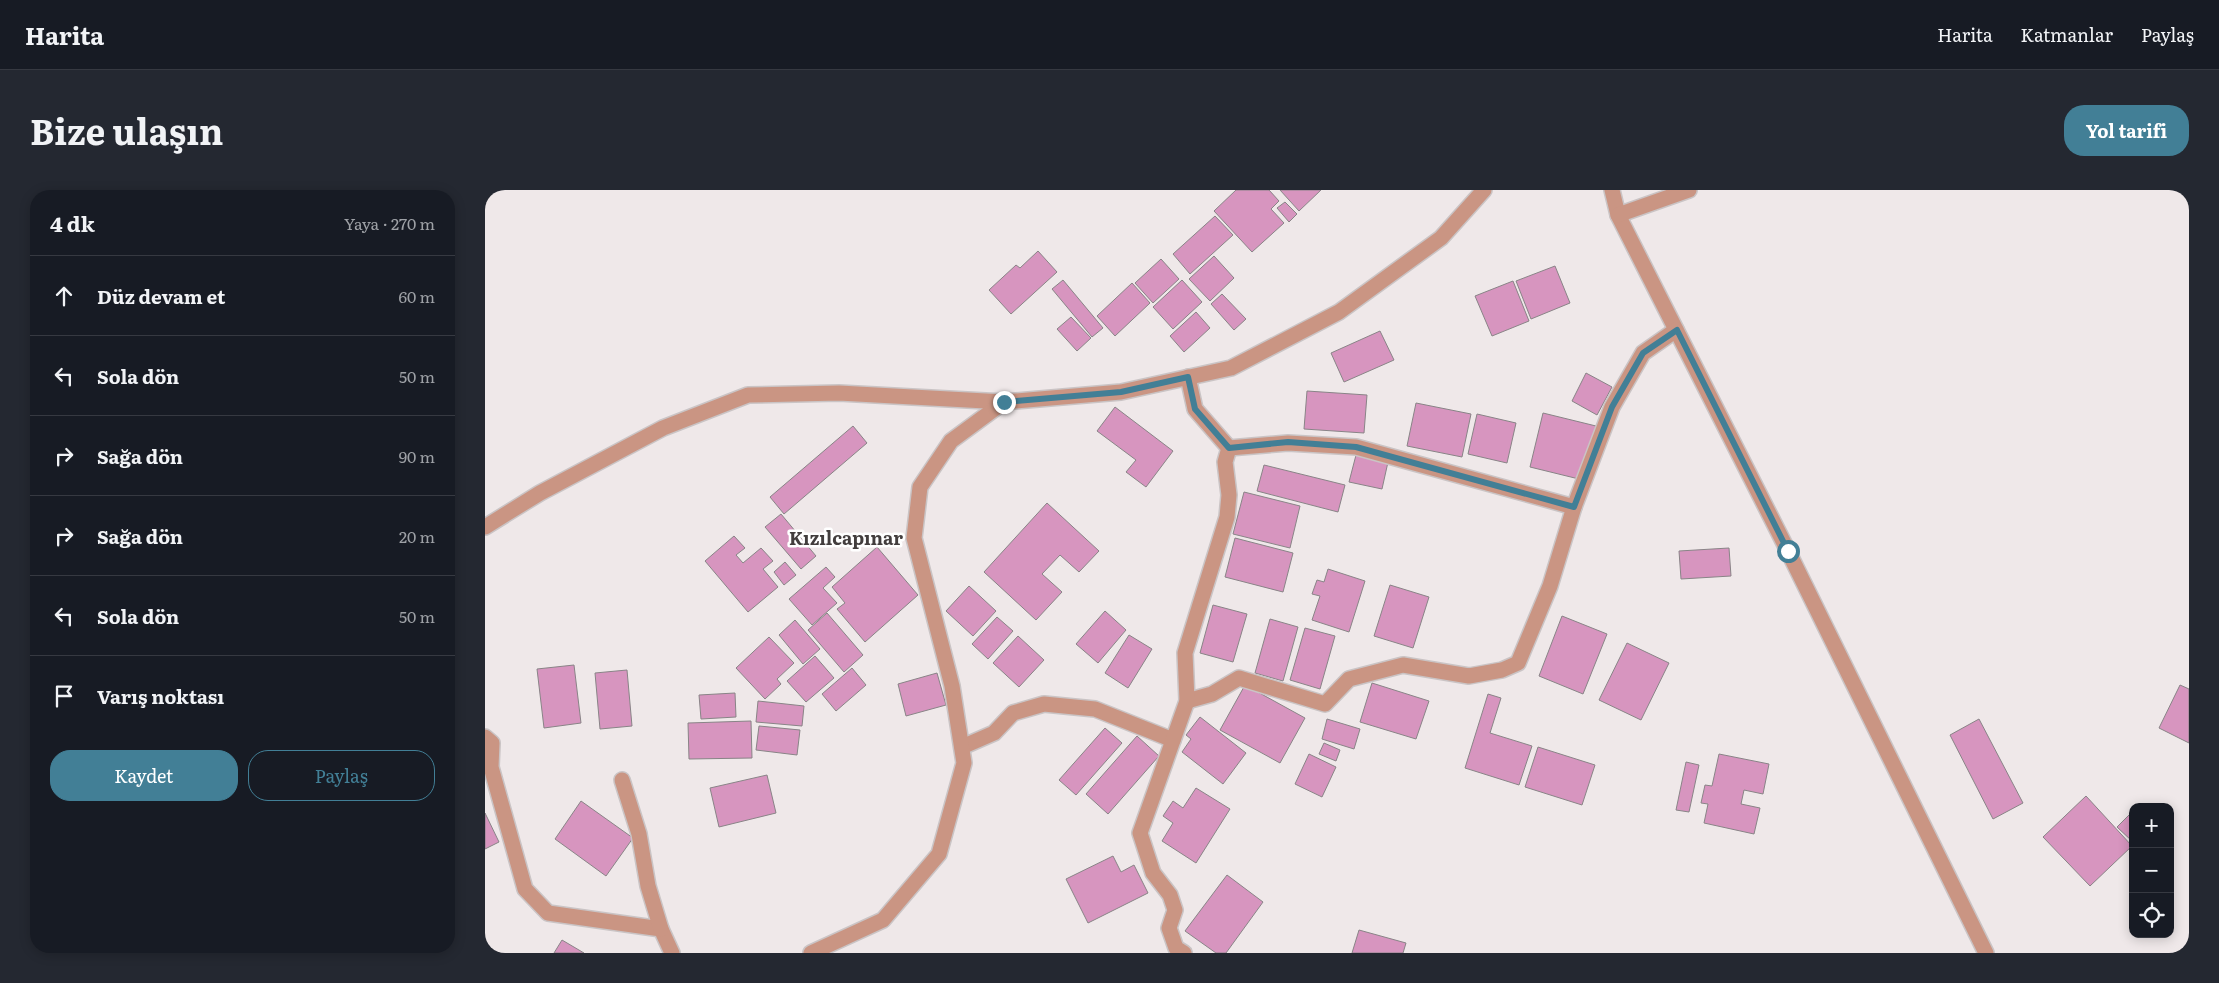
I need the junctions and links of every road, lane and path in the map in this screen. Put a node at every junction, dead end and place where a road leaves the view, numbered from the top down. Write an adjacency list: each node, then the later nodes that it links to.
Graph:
1 (1484, 190): 6 (street)
2 (1612, 190): 4 (street)
3 (1689, 190): 4 (street)
4 (1618, 215): 5 (street)
5 (1677, 330): 9 (street); 20 (street)
6 (1188, 377): 7 (street); 8 (street)
7 (1004, 402): 10 (street); 14 (street)
8 (1229, 448): 9 (street); 11 (street)
9 (1574, 507): 11 (street)
10 (485, 526)
11 (1187, 701): 13 (street)
12 (485, 737): 16 (street)
13 (1173, 740): 14 (street); 19 (street)
14 (962, 747): 18 (street)
15 (622, 780): 16 (street)
16 (661, 929): 17 (street)
17 (672, 953)
18 (811, 953)
19 (1184, 953)
20 (1986, 953)

